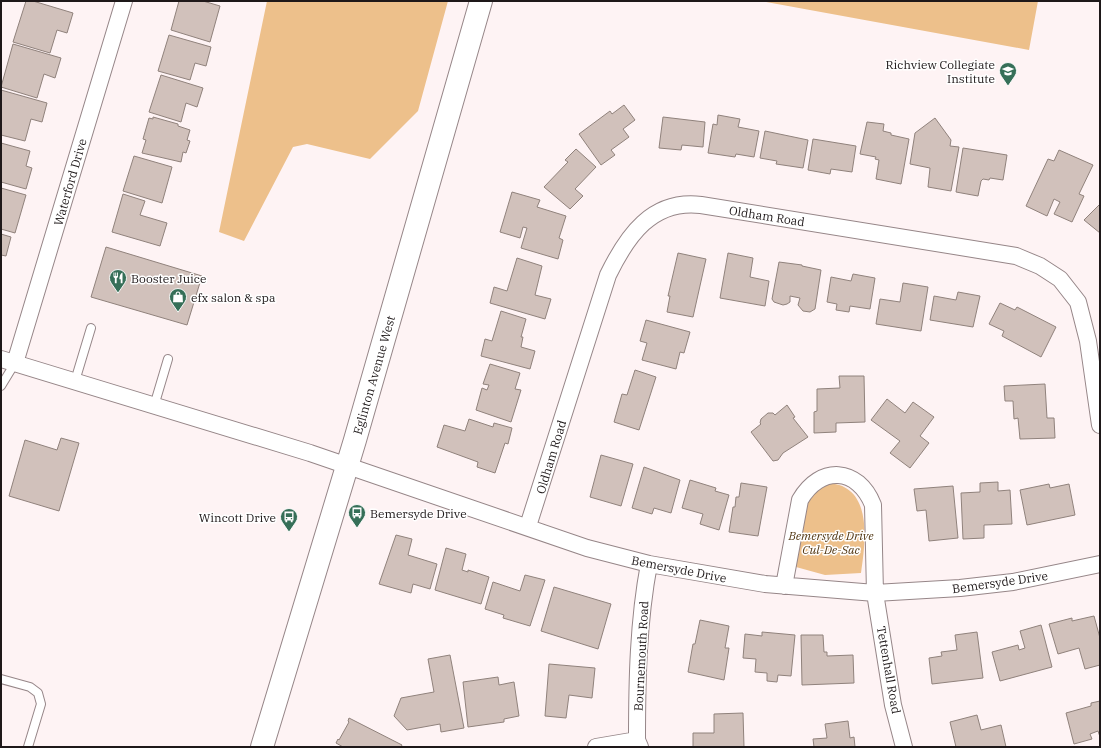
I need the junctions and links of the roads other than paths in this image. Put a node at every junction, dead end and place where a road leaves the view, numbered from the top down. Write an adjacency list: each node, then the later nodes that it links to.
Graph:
1 (124, 1): 5 (street, Waterford Drive)
2 (481, 1): 10 (main road, Eglinton Avenue West)
3 (91, 328): 6 (lane)
4 (168, 359): 8 (lane)
5 (8, 361): 6 (street); 7 (lane)
6 (75, 381): 8 (street)
7 (1, 386)
8 (154, 406): 10 (street)
9 (1100, 425): 11 (street, Oldham Road)
10 (348, 466): 11 (street, Bemersyde Drive); 19 (main road, Eglinton Avenue West)
11 (528, 526): 12 (street, Bemersyde Drive)
12 (649, 564): 14 (street, Bemersyde Drive); 17 (street, Bournemouth Road)
13 (1100, 564): 15 (street, Bemersyde Drive)
14 (784, 586): 15 (street, Bemersyde Drive); 15 (street)
15 (875, 593): 21 (street, Tettenhall Road)
16 (1, 680): 18 (lane)
17 (639, 744): 20 (street)
18 (28, 747)
19 (262, 747)
20 (596, 747)
21 (904, 747)

